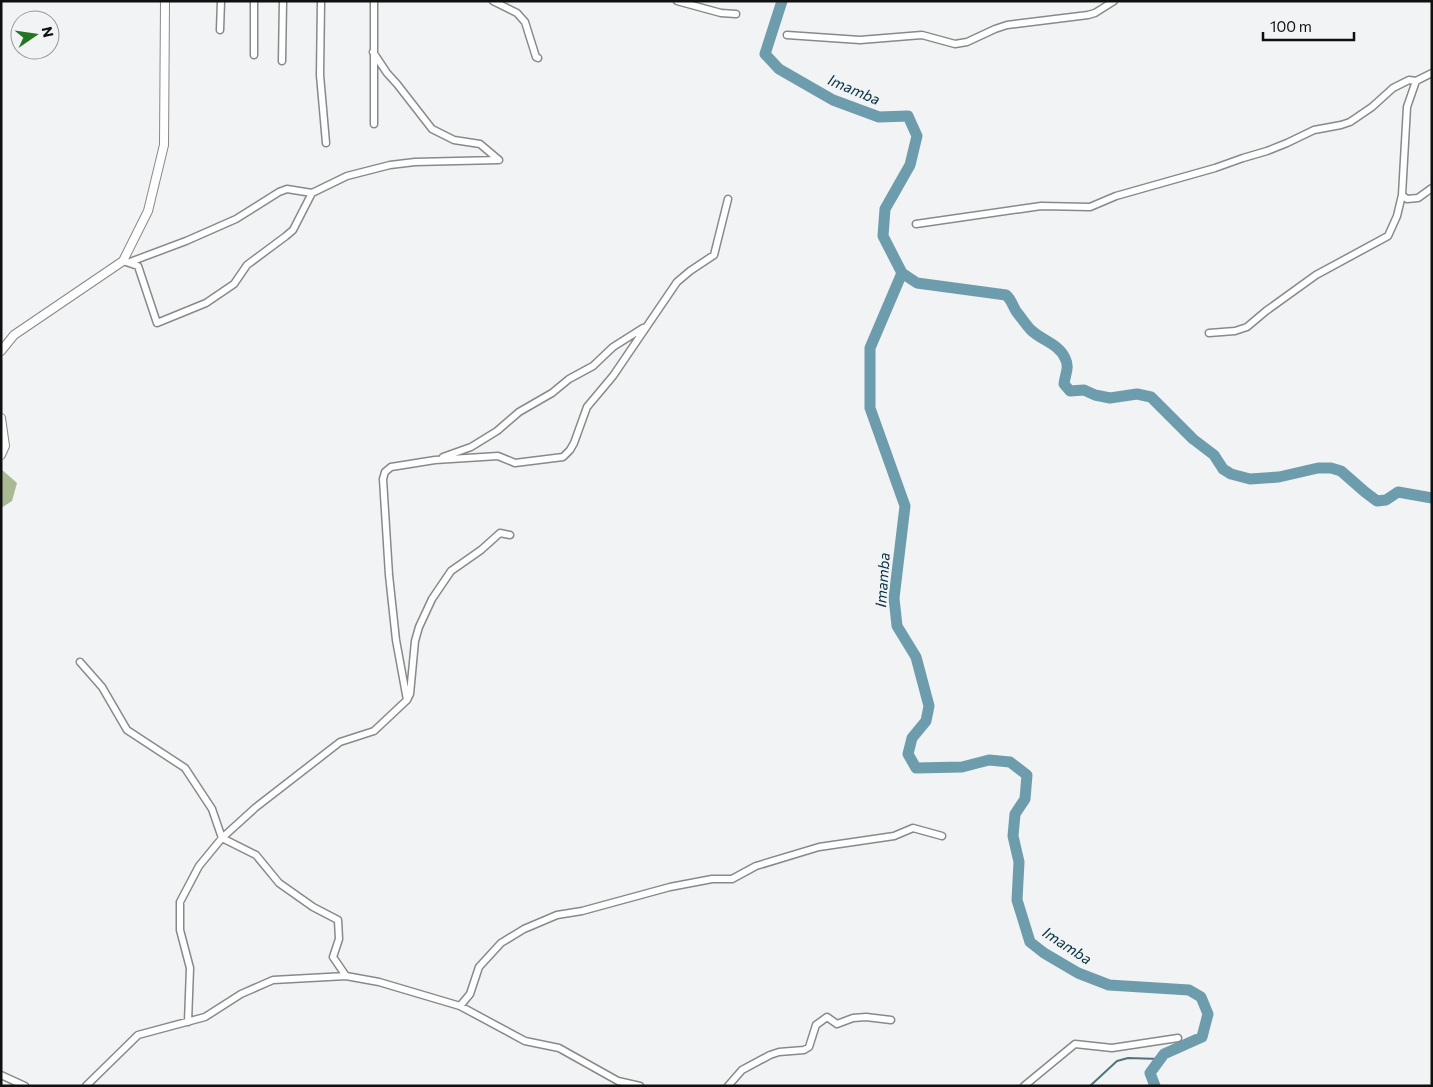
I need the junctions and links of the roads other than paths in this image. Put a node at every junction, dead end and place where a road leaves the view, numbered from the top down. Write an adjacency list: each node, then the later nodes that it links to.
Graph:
1 (165, 1): 26 (street)
2 (221, 1): 11 (street)
3 (254, 1): 14 (street)
4 (283, 1): 16 (street)
5 (321, 1): 20 (street)
6 (374, 1): 13 (street)
7 (493, 1): 15 (street)
8 (677, 1): 10 (street)
9 (1114, 1): 12 (street)
10 (736, 14)
11 (220, 30)
12 (787, 35)
13 (373, 52): 19 (street); 22 (street)
14 (254, 55)
15 (538, 58)
16 (282, 61)
17 (1432, 72): 18 (street)
18 (1416, 81): 23 (street); 25 (street)
19 (374, 124)
20 (326, 143)
21 (1432, 188): 23 (street)
22 (312, 193): 26 (street); 26 (street)
23 (1402, 195): 28 (street)
24 (728, 199): 27 (street)
25 (916, 224)
26 (126, 261): 29 (street)
27 (645, 327): 32 (street); 32 (street)
28 (1209, 333)
29 (1, 351)
30 (1, 418): 31 (street)
31 (1, 455)
32 (435, 460): 35 (street)
33 (510, 535): 35 (street)
34 (80, 662): 37 (street)
35 (407, 700): 37 (street)
36 (942, 836): 39 (street)
37 (222, 838): 38 (street); 41 (street)
38 (346, 976): 39 (street); 41 (street)
39 (460, 1006): 46 (street)
40 (891, 1020): 47 (street)
41 (188, 1022): 45 (street)
42 (1178, 1038): 48 (street)
43 (1, 1075): 44 (street)
44 (25, 1086)
45 (86, 1086)
46 (640, 1086)
47 (728, 1086)
48 (1024, 1086)

